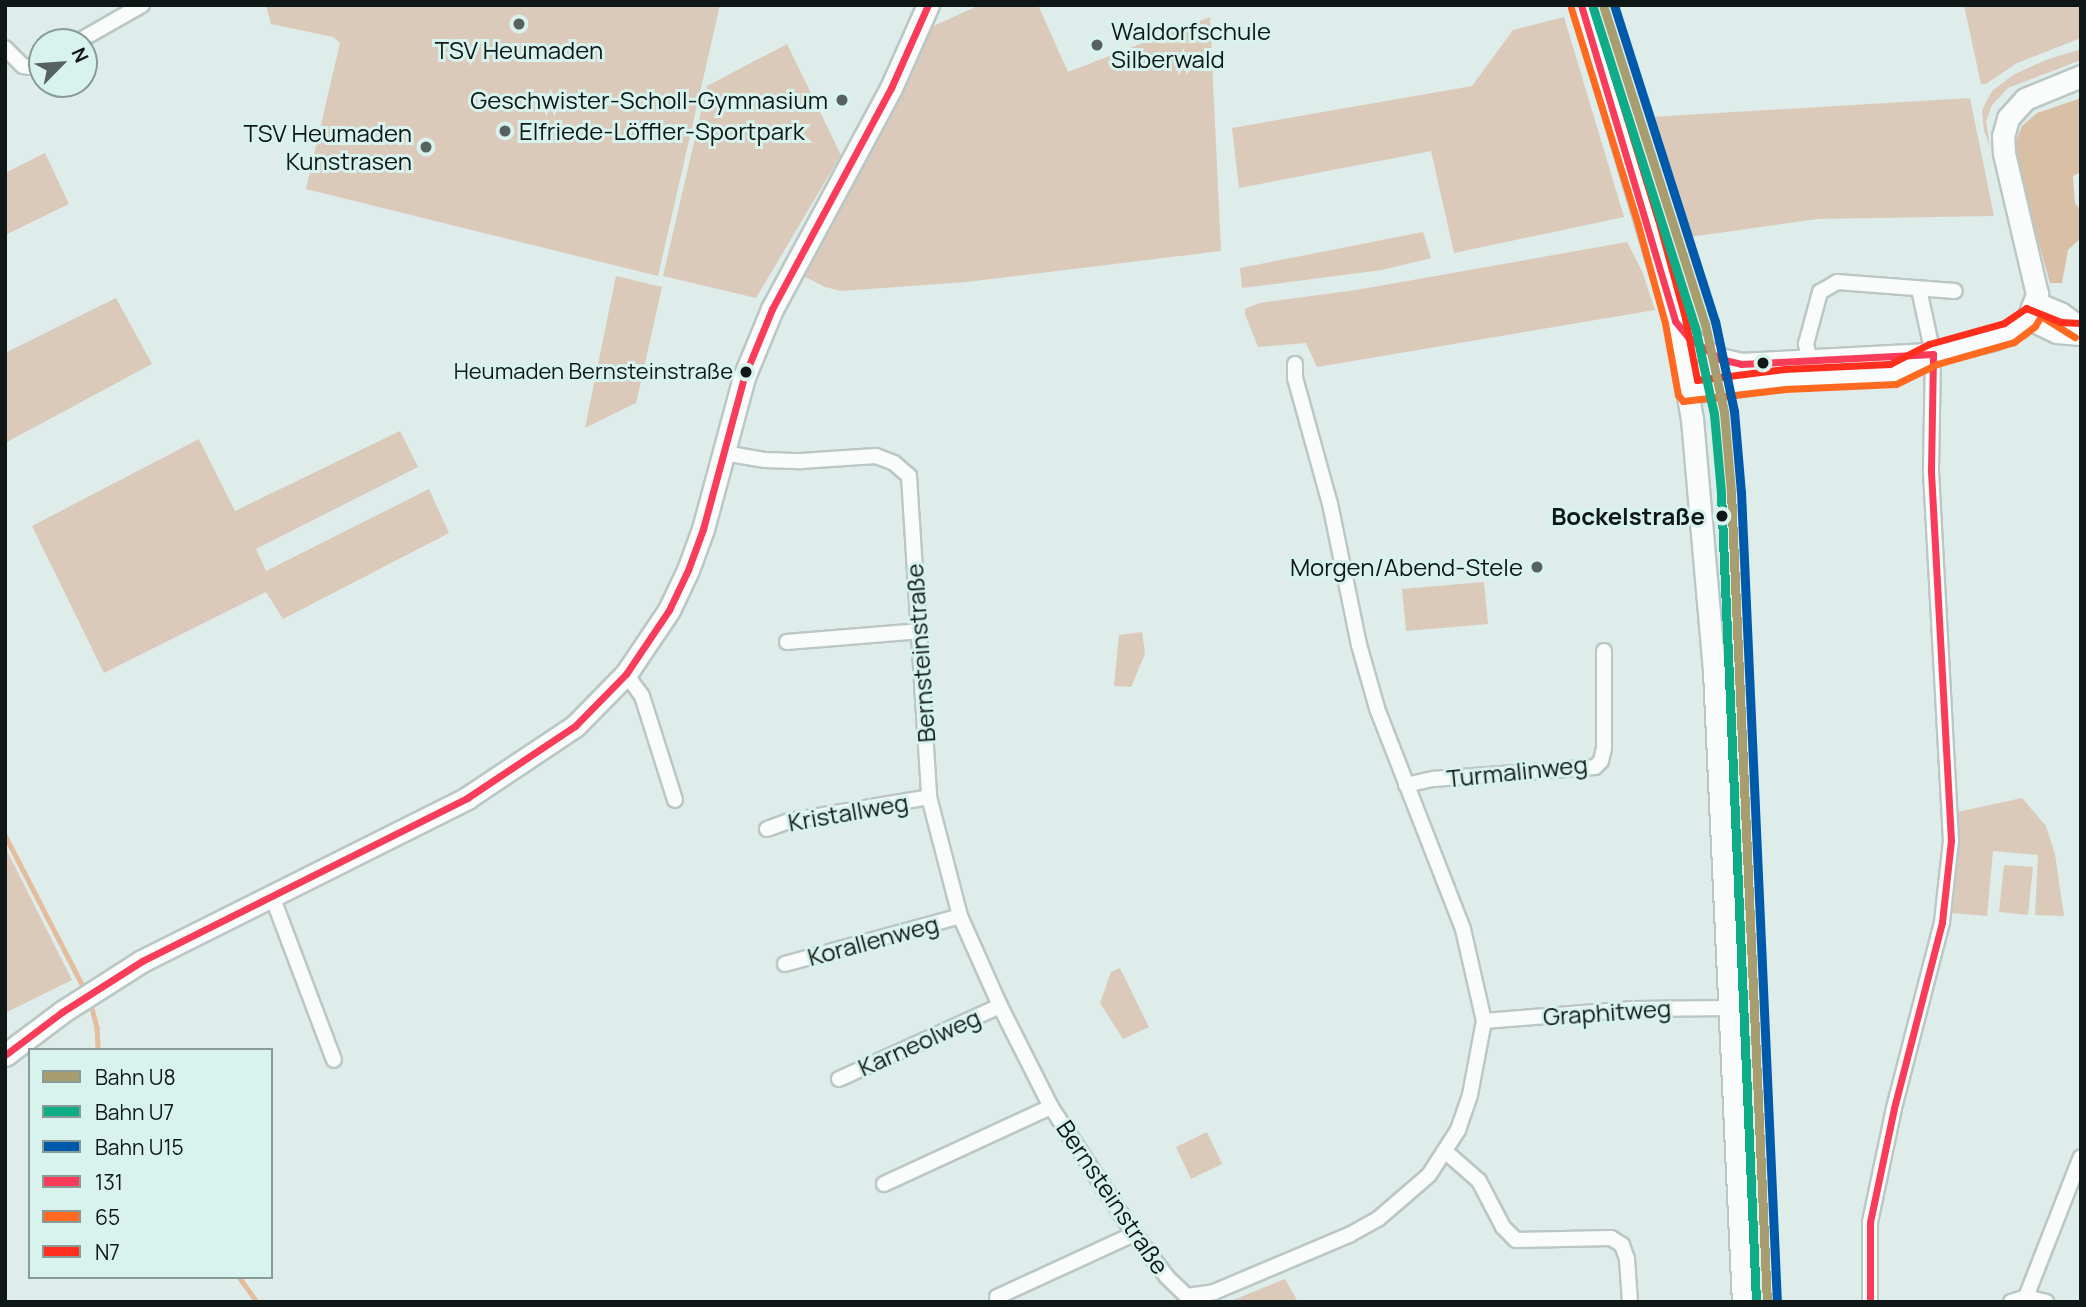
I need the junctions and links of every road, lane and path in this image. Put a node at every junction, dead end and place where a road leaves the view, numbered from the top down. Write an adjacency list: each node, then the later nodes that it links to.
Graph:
1 (142, 5): 4 (street)
2 (928, 5): 19 (main road)
3 (1581, 5): 11 (main road)
4 (98, 30)
5 (5, 48): 6 (street)
6 (28, 65)
7 (2081, 76): 10 (main road)
8 (1919, 289): 9 (street); 14 (street); 17 (street)
9 (1955, 291)
10 (2032, 310): 12 (main road); 13 (main road); 14 (main road)
11 (1675, 321): 16 (main road); 18 (main road)
12 (2081, 328)
13 (2081, 334)
14 (1933, 354): 17 (main road); 46 (street)
15 (1295, 364): 24 (street, Bernsteinstraße)
16 (1741, 364): 17 (main road); 18 (main road)
17 (1813, 369): 18 (main road)
18 (1686, 385): 32 (main road)
19 (724, 453): 20 (street, Bernsteinstraße); 23 (main road)
20 (921, 631): 21 (street); 25 (street, Bernsteinstraße)
21 (787, 642)
22 (1604, 651): 24 (street, Turmalinweg)
23 (626, 674): 26 (street); 28 (main road)
24 (1406, 785): 33 (street, Bernsteinstraße)
25 (929, 797): 27 (street, Kristallweg); 29 (street, Bernsteinstraße)
26 (675, 800)
27 (767, 829)
28 (271, 896): 34 (main road); 35 (street)
29 (960, 916): 30 (street, Korallenweg); 31 (street, Bernsteinstraße)
30 (785, 964)
31 (1000, 1006): 36 (street, Karneolweg); 37 (street, Bernsteinstraße)
32 (1730, 1008): 33 (street, Graphitweg); 45 (main road)
33 (1484, 1021): 38 (street, Bernsteinstraße)
34 (5, 1055)
35 (334, 1060)
36 (839, 1079)
37 (1051, 1107): 40 (street); 41 (street, Bernsteinstraße)
38 (1446, 1152): 41 (street, Bernsteinstraße); 44 (street)
39 (2081, 1157): 43 (street)
40 (884, 1184)
41 (1134, 1234): 42 (street)
42 (998, 1297)
43 (2026, 1297): 47 (street); 48 (street)
44 (1630, 1302)
45 (1743, 1302)
46 (1870, 1302)
47 (2011, 1302)
48 (2046, 1302)

